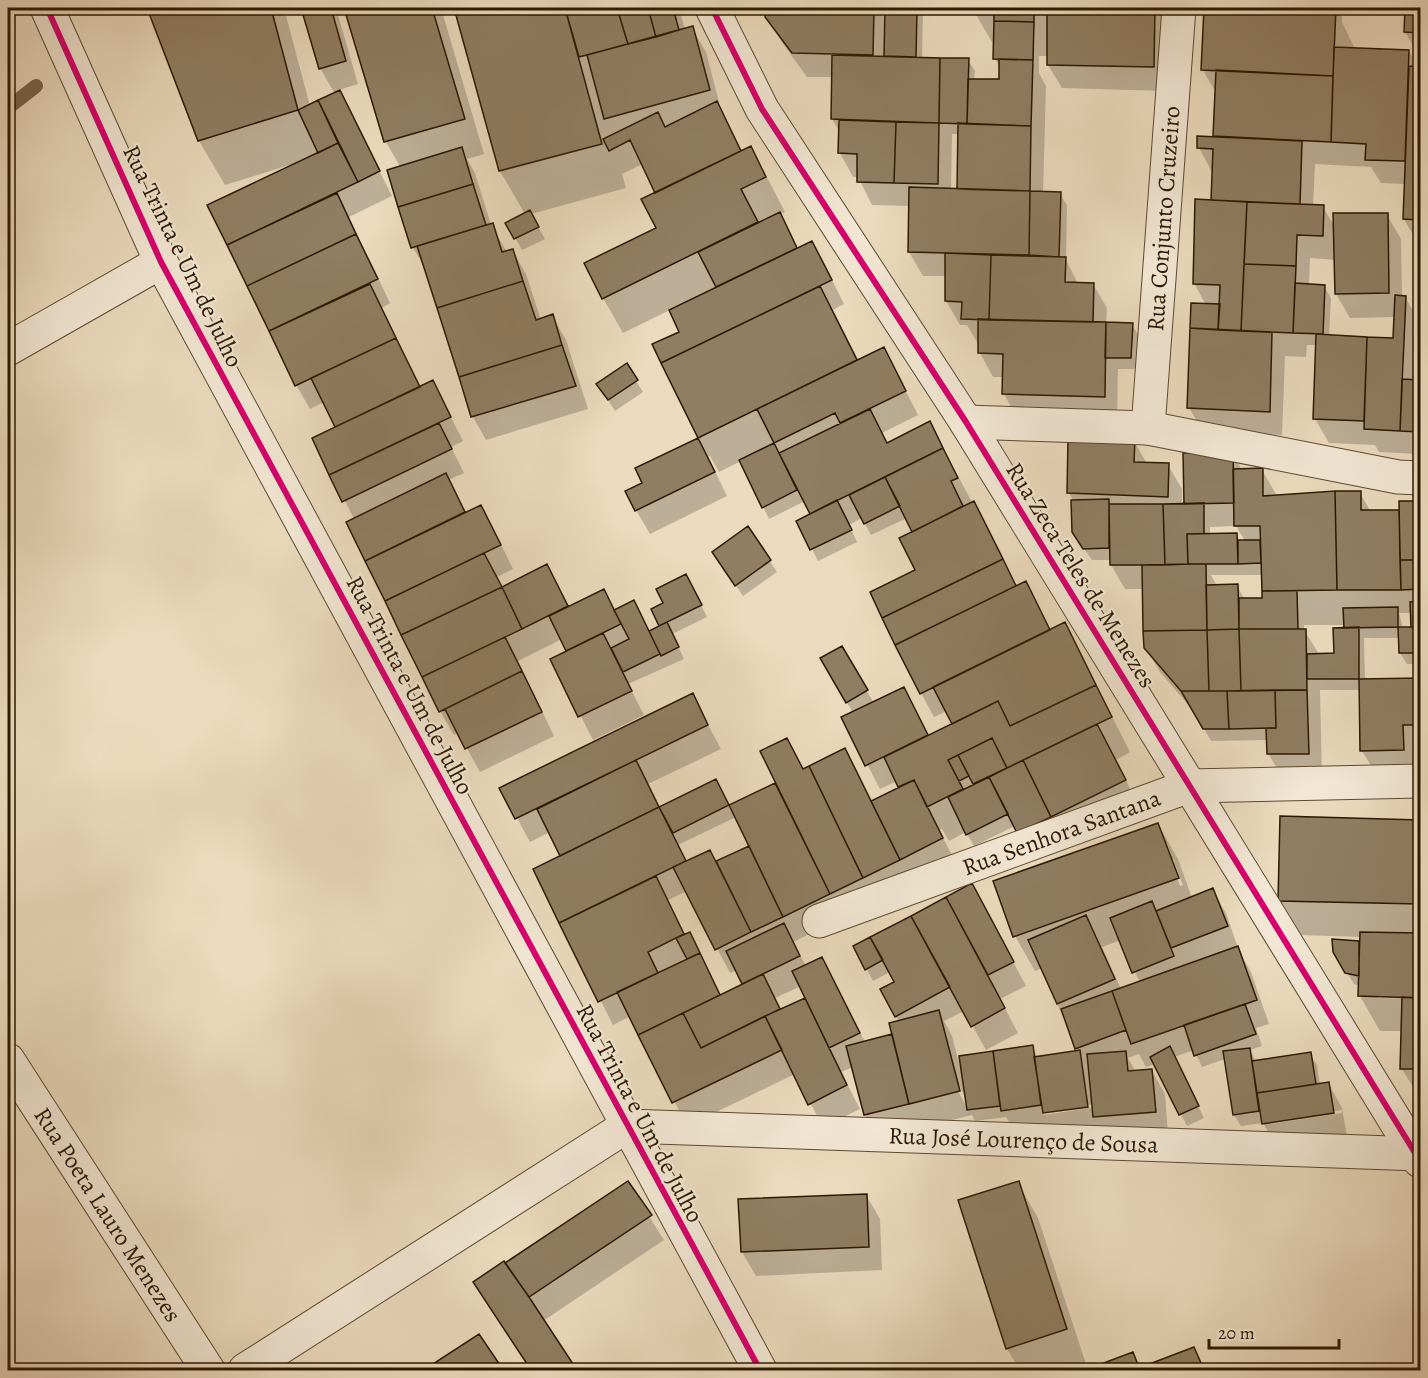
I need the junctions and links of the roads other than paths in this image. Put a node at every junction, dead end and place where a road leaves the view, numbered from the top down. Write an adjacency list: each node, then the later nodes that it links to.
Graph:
1 (47, 8): 4 (street, Rua Trinta e Um de Julho)
2 (712, 8): 6 (street, Rua Zeca Teles de Menezes)
3 (1179, 8): 7 (street, Rua Conjunto Cruzeiro)
4 (161, 262): 5 (street); 13 (street, Rua Trinta e Um de Julho)
5 (8, 349)
6 (966, 422): 7 (street); 10 (street, Rua Zeca Teles de Menezes)
7 (1148, 429): 8 (street)
8 (1420, 478)
9 (1420, 781): 10 (street, Rua Senhora Santana)
10 (1189, 786): 11 (street, Rua Senhora Santana); 14 (street, Rua Zeca Teles de Menezes)
11 (819, 921)
12 (8, 1060): 15 (street, Rua Poeta Lauro Menezes)
13 (627, 1126): 14 (street, Rua José Lourenço de Sousa); 16 (street); 17 (street, Rua Trinta e Um de Julho)
14 (1419, 1156)
15 (208, 1371)
16 (245, 1371)
17 (760, 1371)

